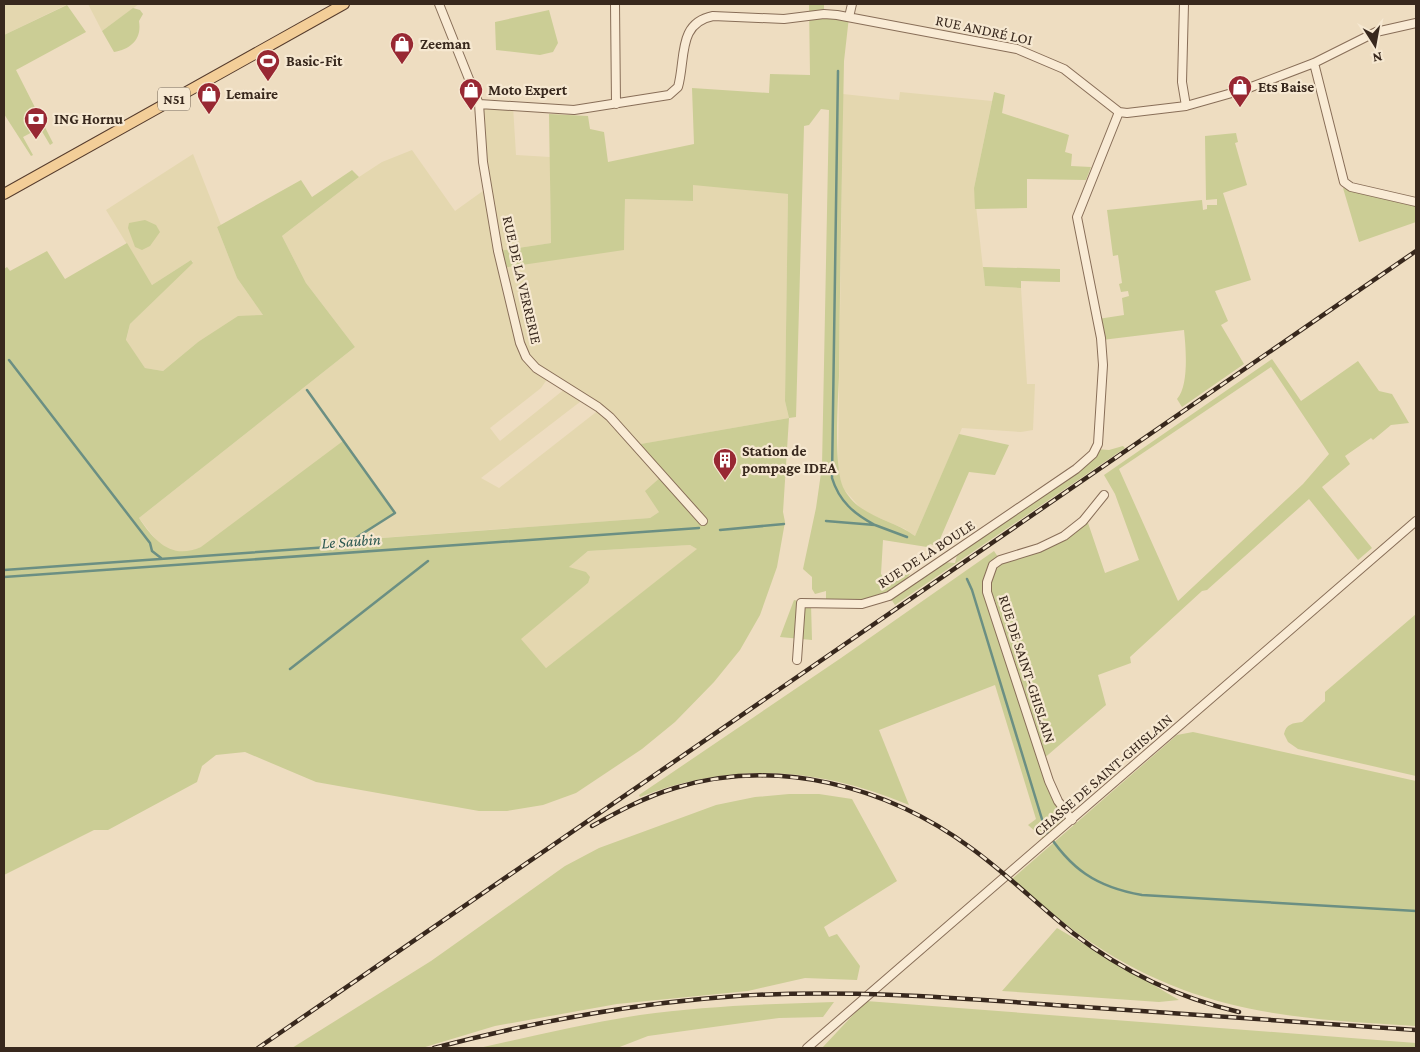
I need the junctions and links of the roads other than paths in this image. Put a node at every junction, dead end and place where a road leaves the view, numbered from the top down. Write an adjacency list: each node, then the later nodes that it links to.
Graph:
1 (344, 4): 13 (main road, N51)
2 (439, 4): 9 (street, RUE DE LA VERRERIE)
3 (615, 4): 10 (street)
4 (852, 4): 6 (street)
5 (1184, 4): 11 (street)
6 (849, 17): 10 (street, RUE ANDRÉ LOI); 12 (street, RUE ANDRÉ LOI)
7 (1416, 23): 8 (street)
8 (1314, 63): 11 (street); 14 (street)
9 (479, 104): 10 (street); 16 (street, RUE DE LA VERRERIE)
10 (616, 104)
11 (1186, 106): 12 (street)
12 (1119, 112): 18 (street, RUE DE LA BOULE)
13 (4, 194)
14 (1416, 202)
15 (1104, 495): 19 (street, RUE DE SAINT-GHISLAIN)
16 (703, 521)
17 (1416, 522): 19 (street, CHASSE DE SAINT-GHISLAIN)
18 (797, 660)
19 (1072, 820): 20 (street, CHASSE DE SAINT-GHISLAIN)
20 (807, 1048)

